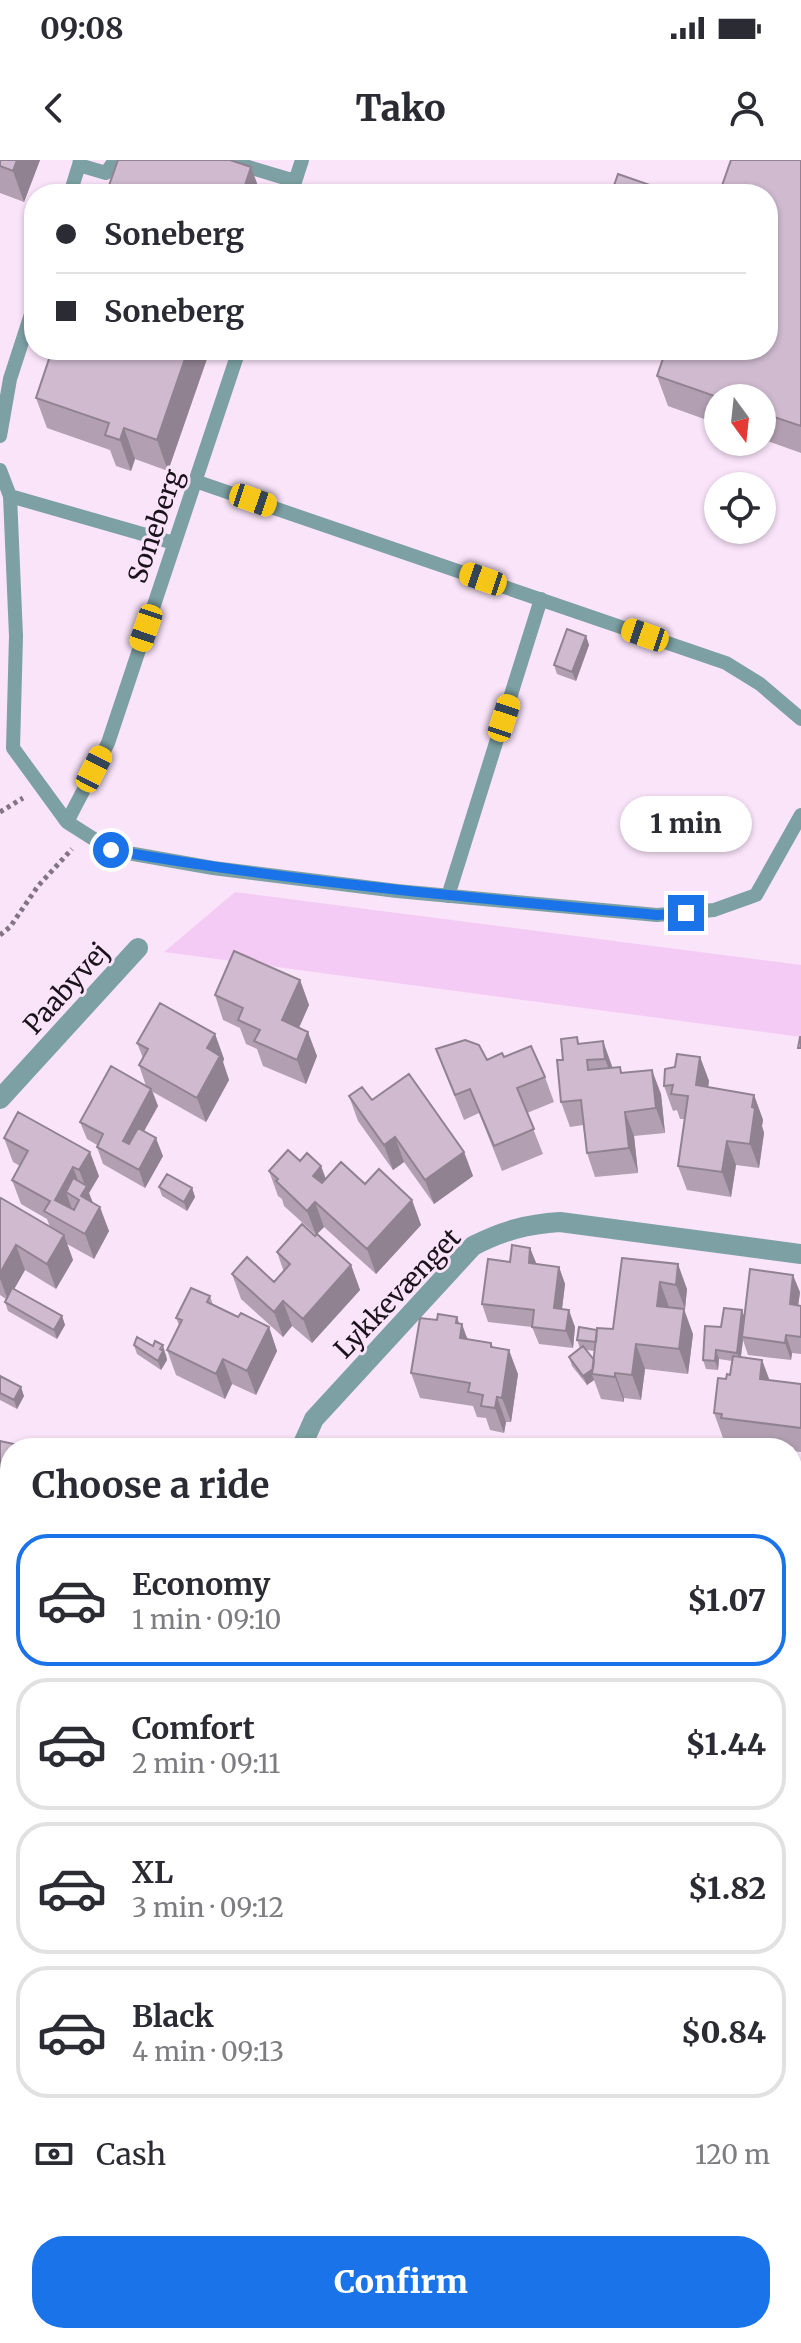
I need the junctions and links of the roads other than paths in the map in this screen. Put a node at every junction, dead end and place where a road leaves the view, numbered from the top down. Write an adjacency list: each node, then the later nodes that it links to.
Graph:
1 (115, 160): 4 (lane)
2 (225, 160): 6 (lane)
3 (302, 160): 7 (lane)
4 (79, 162): 5 (lane)
5 (73, 184)
6 (283, 184)
7 (294, 184)
8 (24, 334): 10 (lane)
9 (236, 360): 13 (lane, Soneberg)
10 (4, 393): 11 (lane)
11 (0, 436)
12 (0, 470): 14 (lane)
13 (195, 481): 15 (lane, Soneberg); 16 (lane)
14 (10, 496): 15 (lane); 19 (lane)
15 (174, 543): 19 (lane, Soneberg)
16 (541, 599): 17 (lane); 20 (lane)
17 (801, 719)
18 (801, 815): 20 (lane)
19 (67, 822): 20 (lane)
20 (448, 896)
21 (138, 948): 22 (street, Paabyvej)
22 (0, 1099)
23 (801, 1254): 24 (street, Lykkevænget)
24 (305, 1438)

